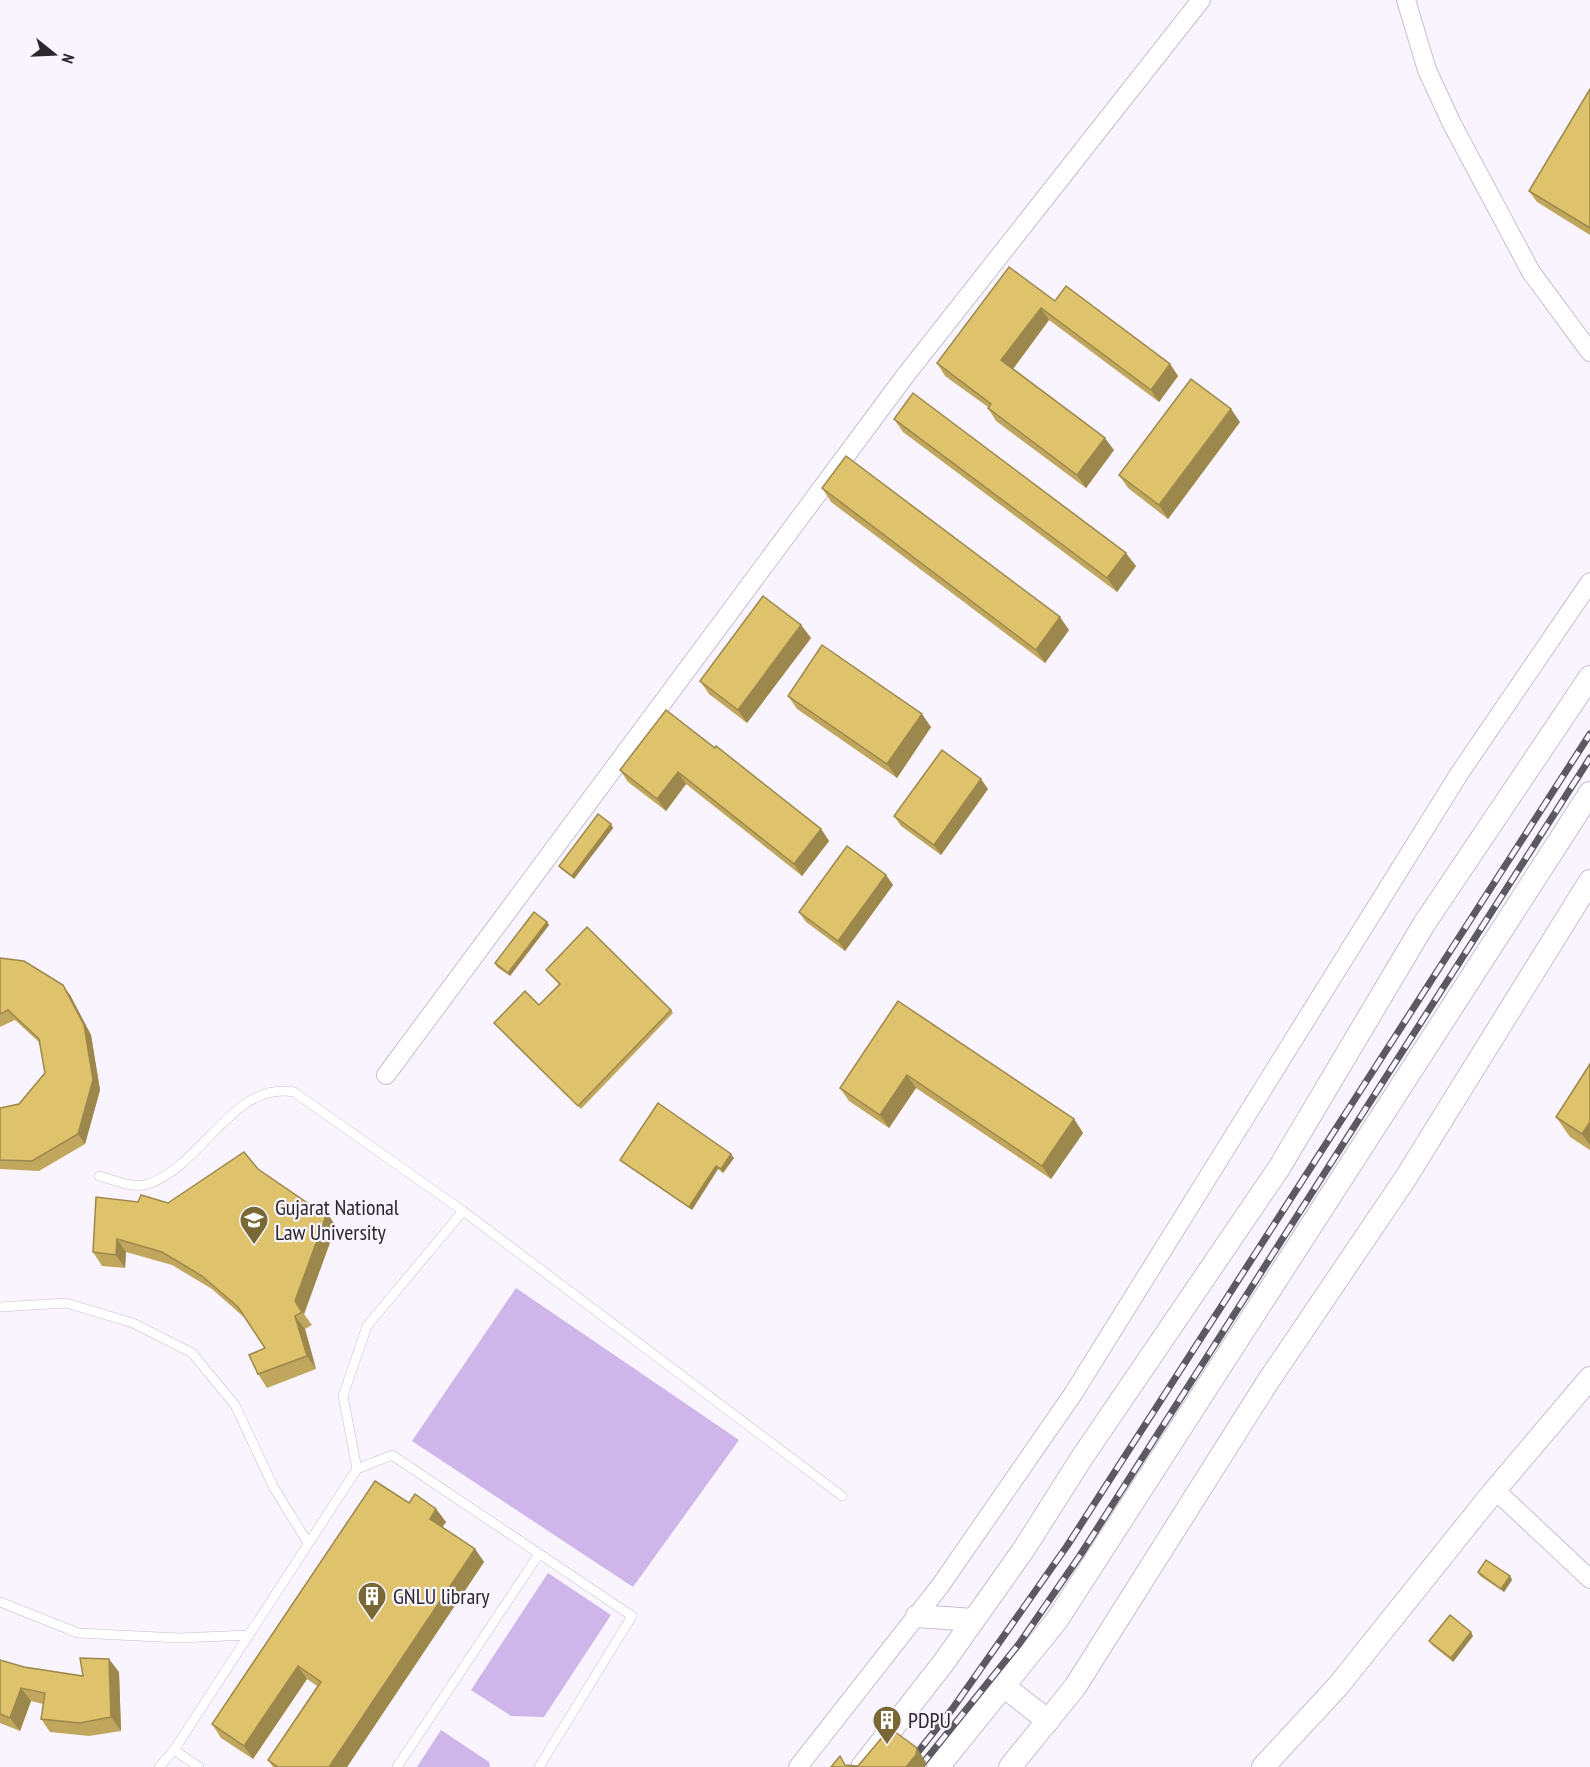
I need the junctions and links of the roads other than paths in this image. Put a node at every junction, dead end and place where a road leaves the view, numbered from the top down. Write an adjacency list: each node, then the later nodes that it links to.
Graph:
1 (1201, 0): 8 (street)
2 (1406, 0): 3 (street)
3 (1590, 352)
4 (1590, 582): 20 (street)
5 (1590, 677): 21 (street)
6 (1590, 793): 23 (street)
7 (1590, 881): 24 (street)
8 (386, 1075)
9 (99, 1176): 10 (lane)
10 (463, 1210): 13 (lane); 15 (lane)
11 (0, 1307): 16 (lane)
12 (1590, 1378): 14 (street)
13 (357, 1469): 16 (lane); 17 (lane)
14 (1495, 1490): 18 (street); 34 (street)
15 (842, 1496)
16 (309, 1543): 22 (lane)
17 (539, 1554): 28 (lane); 29 (lane)
18 (1590, 1579)
19 (0, 1602): 22 (lane)
20 (917, 1616): 21 (street); 30 (street)
21 (973, 1620): 31 (street)
22 (249, 1635): 25 (lane)
23 (1005, 1687): 24 (street); 32 (street)
24 (1048, 1721): 33 (street)
25 (174, 1749): 26 (lane); 27 (lane)
26 (159, 1767)
27 (200, 1767)
28 (397, 1767)
29 (539, 1767)
30 (798, 1767)
31 (862, 1767)
32 (938, 1767)
33 (1010, 1767)
34 (1263, 1767)

